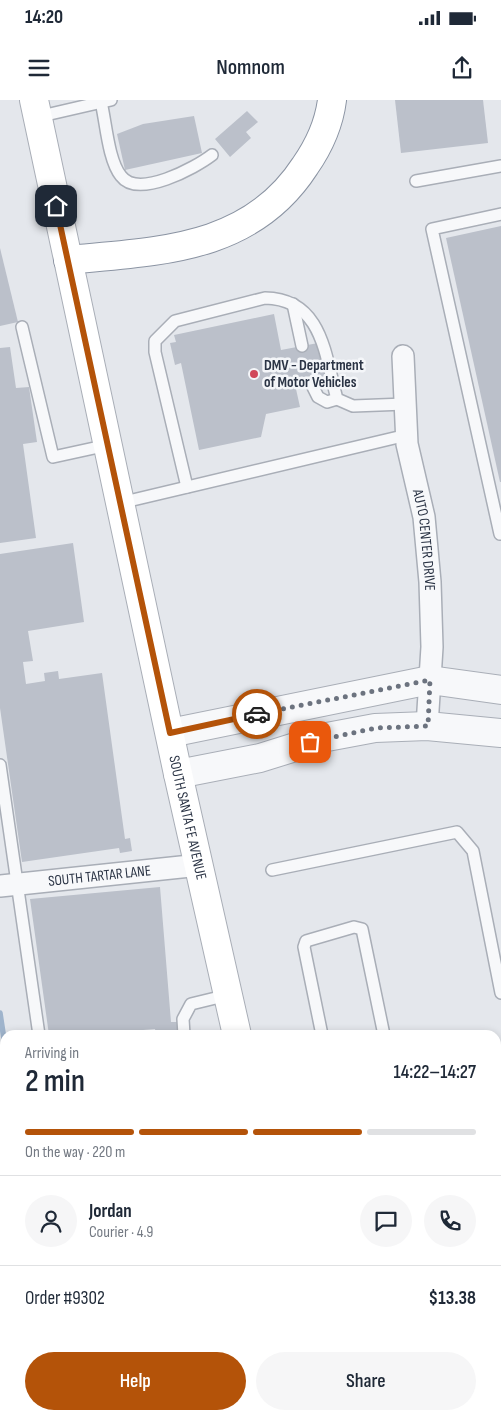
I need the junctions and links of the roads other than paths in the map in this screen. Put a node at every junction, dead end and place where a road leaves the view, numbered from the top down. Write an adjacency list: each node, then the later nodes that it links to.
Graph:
1 (332, 100): 8 (main road)
2 (106, 101): 3 (lane); 4 (lane)
3 (36, 108): 8 (main road, SOUTH SANTA FE AVENUE)
4 (212, 155)
5 (501, 166): 6 (lane)
6 (416, 181)
7 (501, 214): 20 (lane)
8 (68, 260): 17 (main road, SOUTH SANTA FE AVENUE)
9 (294, 304): 11 (lane); 14 (lane); 18 (lane)
10 (22, 327): 17 (lane)
11 (302, 346)
12 (403, 356): 15 (street, AUTO CENTER DRIVE)
13 (312, 385): 14 (lane)
14 (337, 400): 15 (lane)
15 (405, 404): 16 (street, AUTO CENTER DRIVE)
16 (407, 435): 18 (lane); 21 (street, AUTO CENTER DRIVE)
17 (108, 445): 19 (main road, SOUTH SANTA FE AVENUE)
18 (187, 487): 19 (lane)
19 (120, 502): 24 (main road, SOUTH SANTA FE AVENUE)
20 (500, 534)
21 (430, 680): 22 (street); 23 (street, AUTO CENTER DRIVE); 24 (street)
22 (501, 690)
23 (428, 726): 25 (street); 27 (street)
24 (170, 733): 27 (main road, SOUTH SANTA FE AVENUE)
25 (501, 733)
26 (0, 764): 30 (lane)
27 (178, 774): 28 (main road, SOUTH SANTA FE AVENUE)
28 (200, 865): 30 (street, SOUTH TARTAR LANE); 32 (main road, SOUTH SANTA FE AVENUE)
29 (272, 870): 31 (lane)
30 (8, 885): 33 (lane)
31 (501, 993)
32 (228, 995): 34 (lane); 35 (main road, SOUTH SANTA FE AVENUE)
33 (38, 1030)
34 (184, 1030)
35 (236, 1030)
36 (321, 1030): 37 (lane)
37 (383, 1030)

